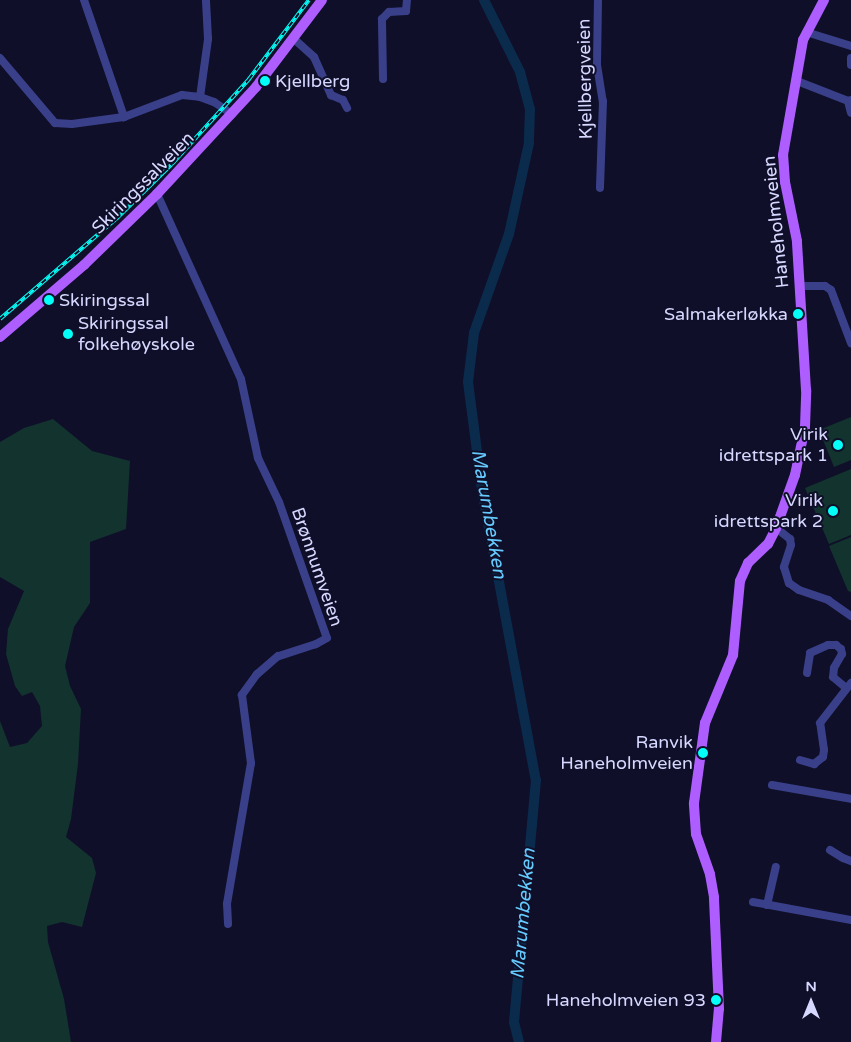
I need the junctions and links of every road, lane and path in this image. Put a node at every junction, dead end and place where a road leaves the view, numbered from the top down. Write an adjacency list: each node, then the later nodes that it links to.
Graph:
1 (84, 0): 20 (street)
2 (206, 0): 15 (street)
3 (322, 0): 8 (main road, Skiringssalveien)
4 (407, 0): 13 (street)
5 (598, 0): 21 (street, Kjellbergveien)
6 (824, 0): 7 (main road, Haneholmveien)
7 (806, 32): 9 (street); 14 (main road, Haneholmveien)
8 (294, 38): 17 (street); 19 (main road, Skiringssalveien)
9 (851, 46)
10 (0, 58): 20 (street)
11 (851, 58): 12 (street)
12 (851, 64)
13 (383, 79)
14 (797, 81): 16 (street); 23 (main road, Haneholmveien)
15 (200, 97): 19 (street); 20 (street)
16 (849, 101): 18 (street)
17 (347, 108)
18 (851, 113)
19 (232, 114): 22 (main road, Skiringssalveien)
20 (124, 117)
21 (600, 188)
22 (157, 194): 24 (main road, Skiringssalveien); 39 (street, Brønnumveien)
23 (800, 286): 25 (street); 26 (main road, Haneholmveien)
24 (0, 337)
25 (851, 343)
26 (776, 528): 27 (street); 40 (main road, Haneholmveien)
27 (851, 616)
28 (808, 673): 29 (street)
29 (848, 685): 30 (street)
30 (800, 760)
31 (772, 784): 32 (street)
32 (851, 799)
33 (830, 850): 34 (street)
34 (851, 860)
35 (776, 867): 37 (street)
36 (753, 902): 37 (street)
37 (767, 905): 38 (street)
38 (851, 920)
39 (228, 924)
40 (716, 1042)

